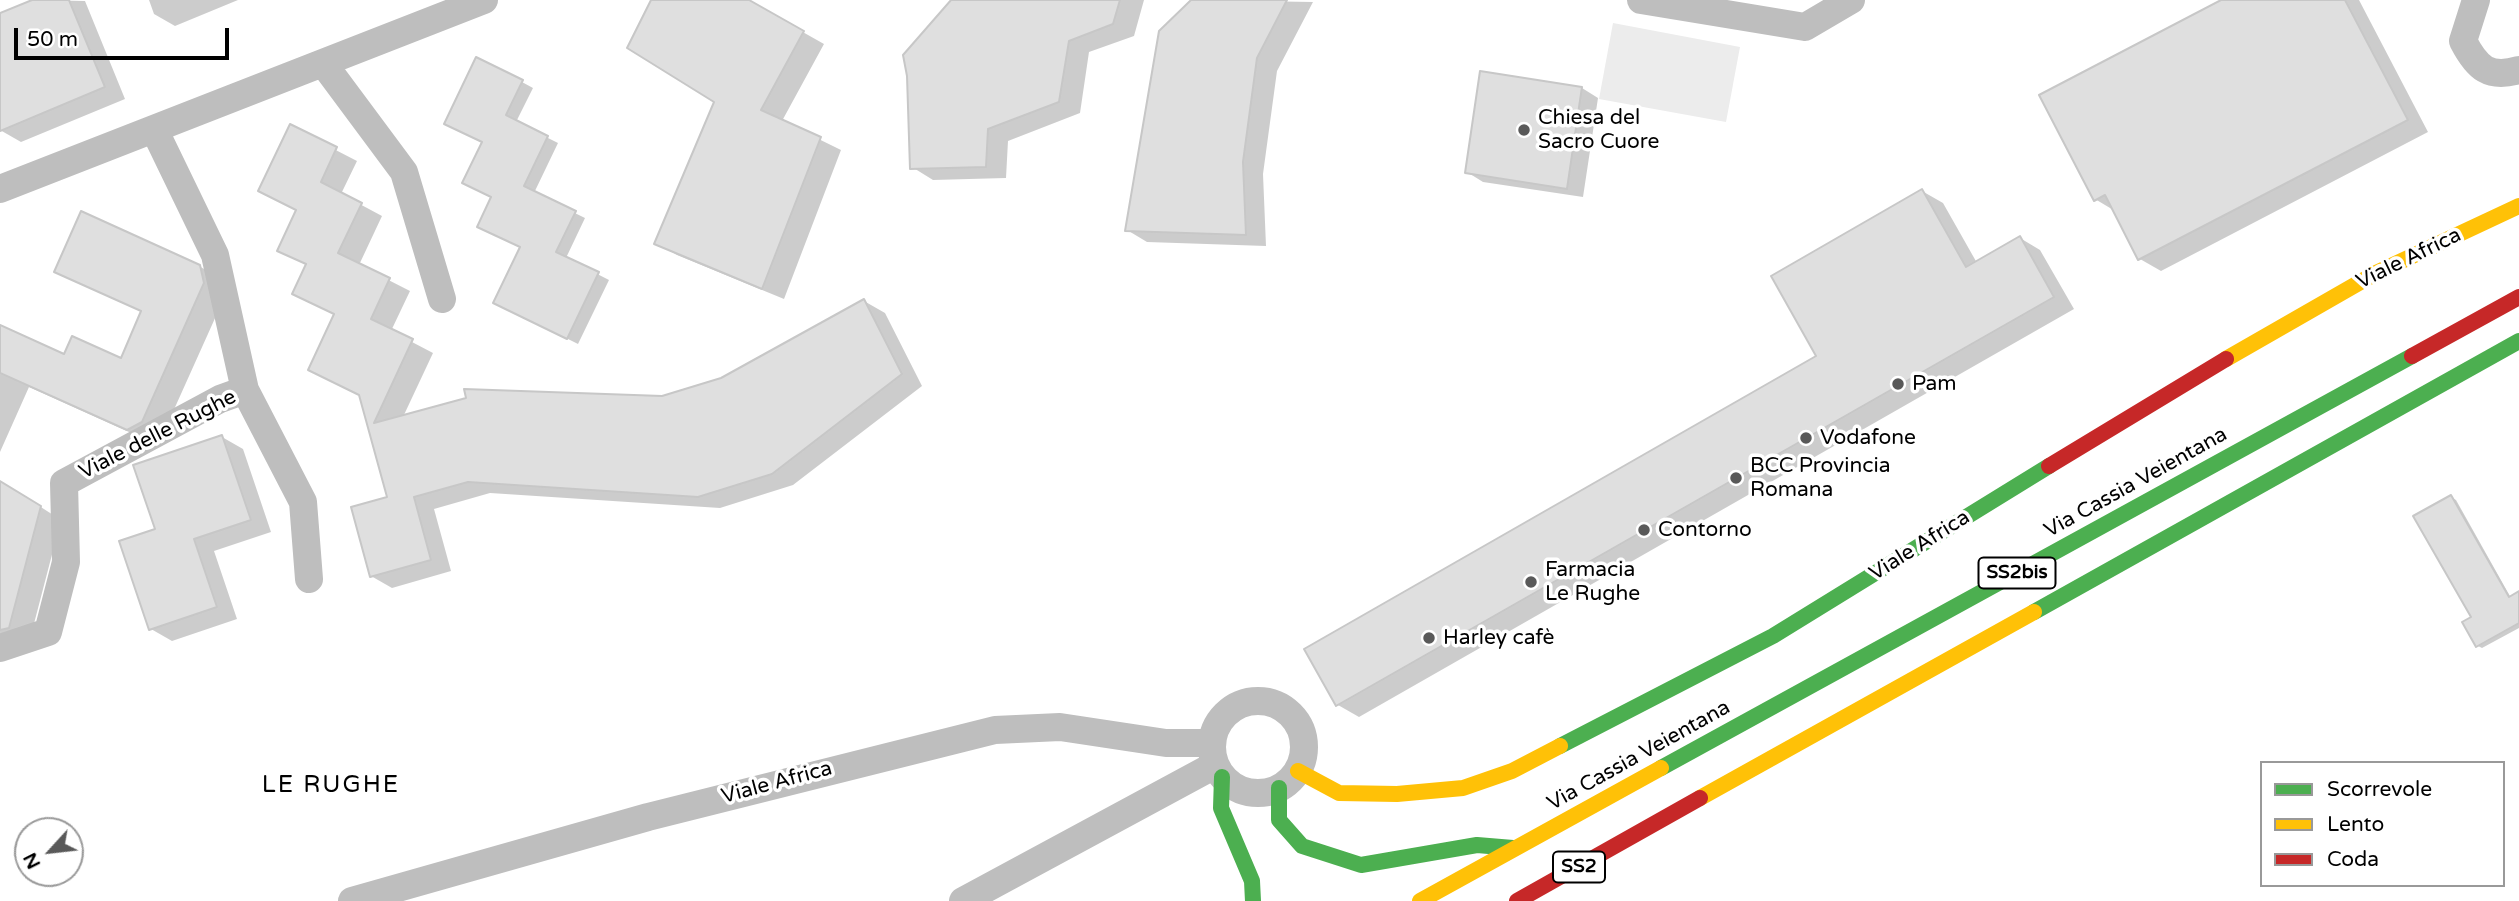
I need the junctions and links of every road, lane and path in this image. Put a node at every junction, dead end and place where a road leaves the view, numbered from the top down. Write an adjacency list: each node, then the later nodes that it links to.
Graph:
1 (484, 0): 5 (street)
2 (1641, 0): 3 (street)
3 (1851, 0)
4 (2476, 0): 6 (street)
5 (323, 63): 7 (street); 11 (street)
6 (2519, 70)
7 (154, 129): 8 (street); 13 (street, Viale delle Rughe)
8 (0, 190)
9 (2519, 206): 17 (main road, Viale Africa)
10 (2519, 297): 19 (main road, Via Cassia Veientana / SS2bis)
11 (442, 299)
12 (2519, 341): 18 (main road, SS2bis)
13 (245, 390): 14 (street, Viale delle Rughe); 15 (street, Viale delle Rughe)
14 (309, 579)
15 (0, 648)
16 (1216, 762): 17 (street, Viale Africa); 17 (street); 20 (street, Viale Africa); 21 (street); 22 (main road)
17 (1288, 780): 19 (main road)
18 (1640, 833): 24 (main road, SS2)
19 (1515, 849): 23 (main road, Via Cassia Veientana)
20 (352, 901)
21 (963, 901)
22 (1253, 901)
23 (1420, 901)
24 (1517, 901)

